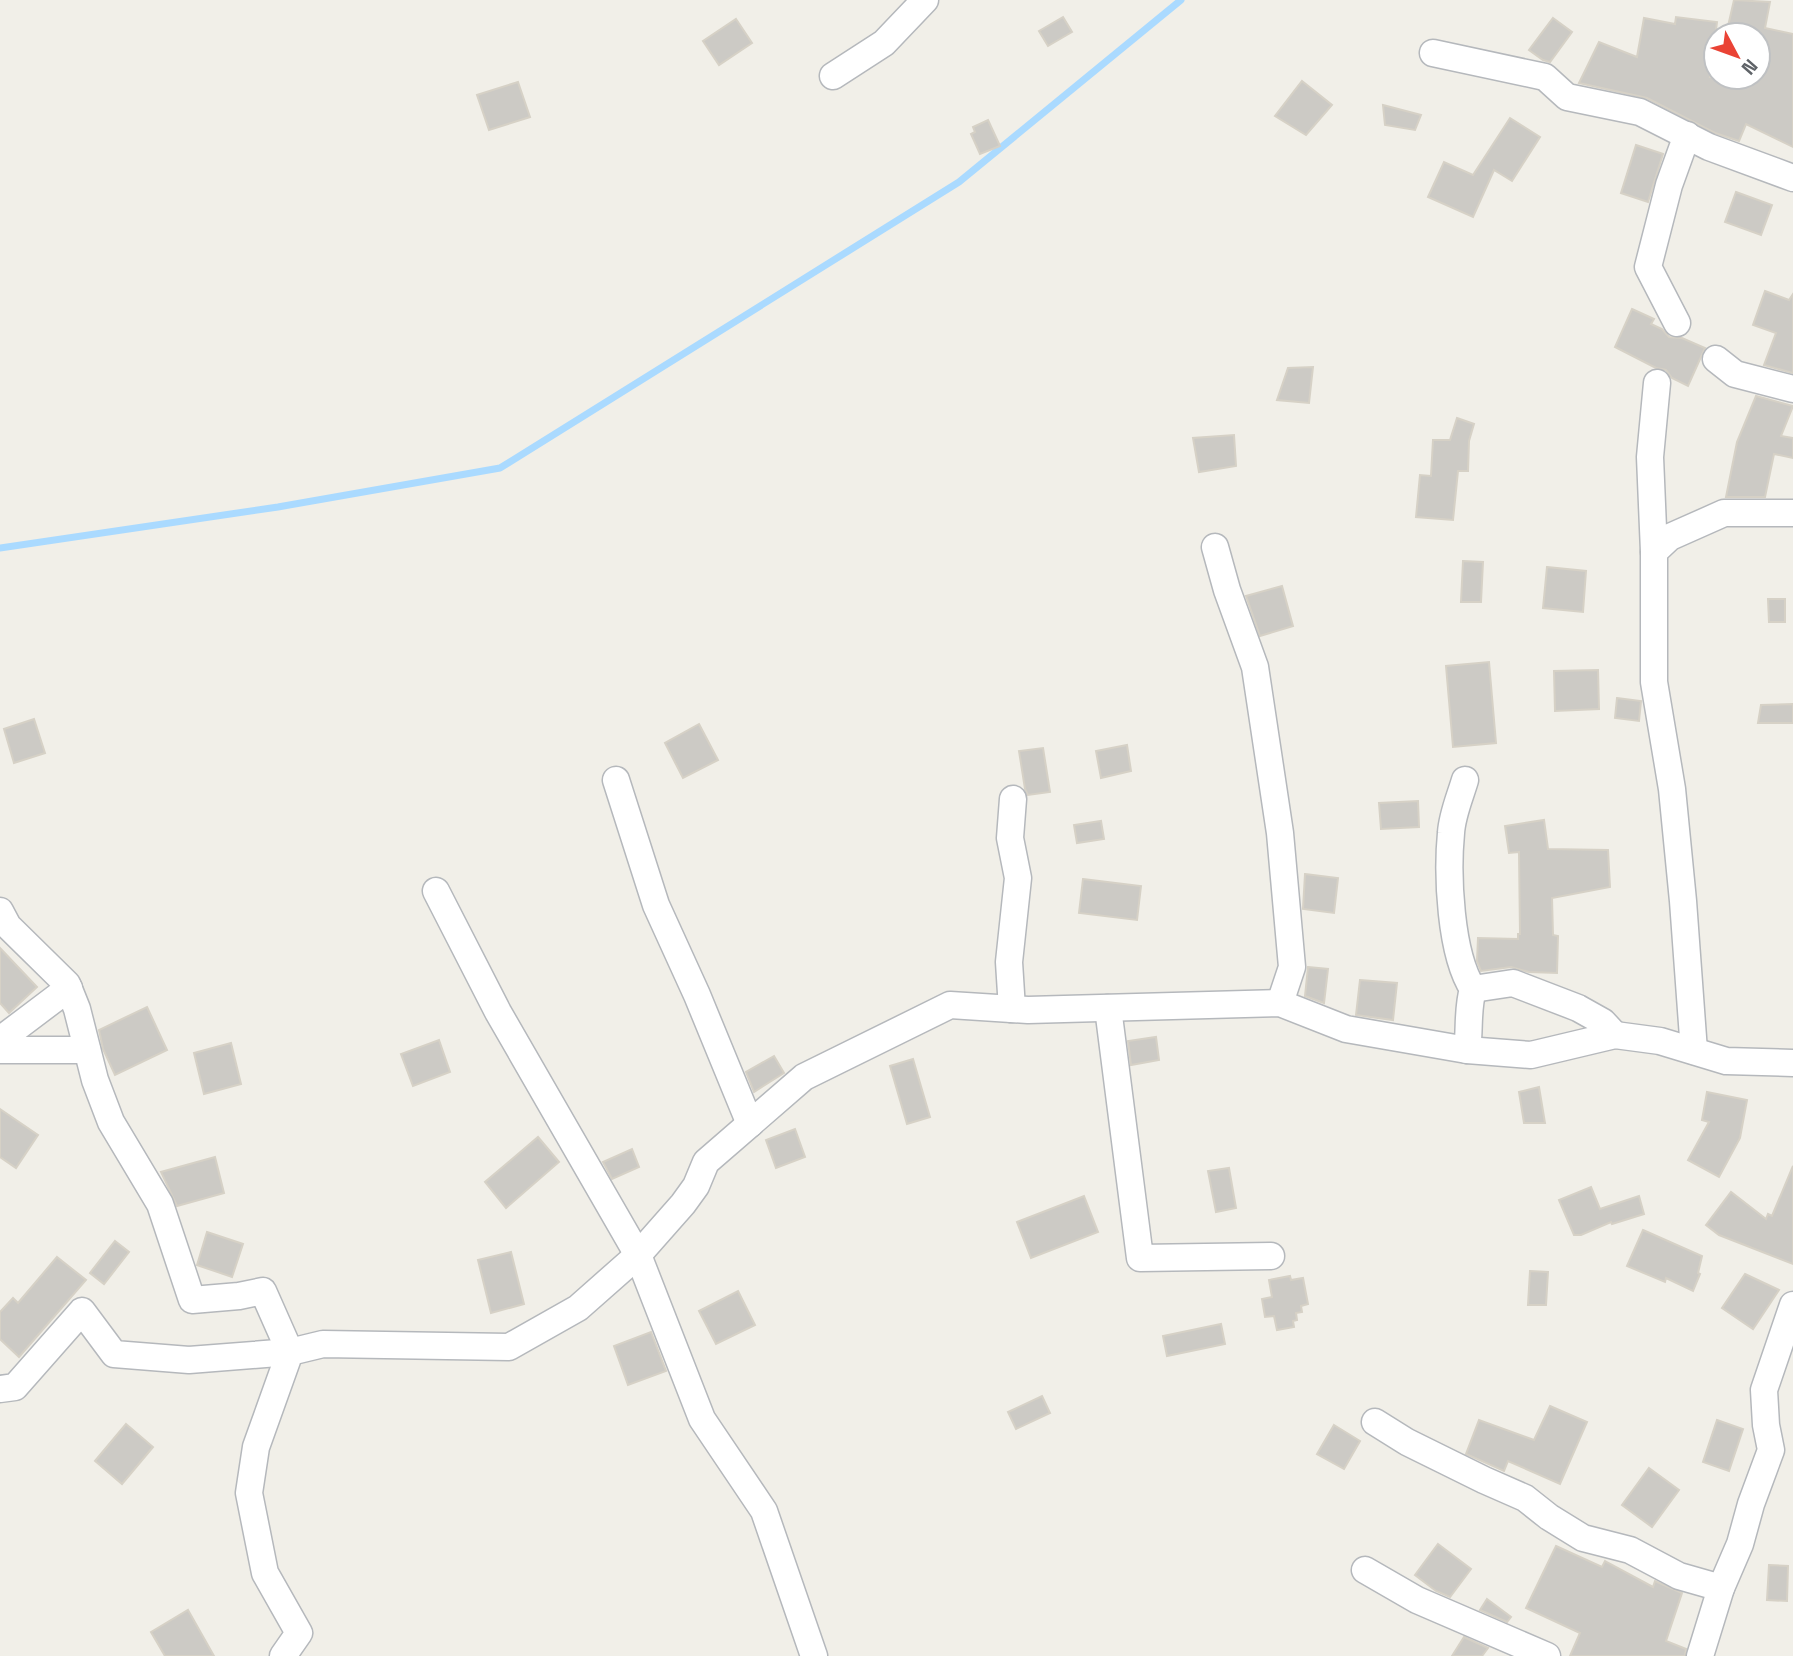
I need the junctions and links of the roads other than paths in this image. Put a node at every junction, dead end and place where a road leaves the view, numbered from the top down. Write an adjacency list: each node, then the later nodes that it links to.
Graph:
1 (925, 0): 3 (street)
2 (1433, 53): 4 (street)
3 (833, 76)
4 (1687, 135): 5 (street); 6 (street)
5 (1793, 178)
6 (1677, 323)
7 (1716, 359): 9 (street)
8 (1657, 383): 12 (street)
9 (1793, 389)
10 (1793, 513): 12 (street)
11 (1215, 547): 20 (street)
12 (1654, 552): 28 (street)
13 (616, 780): 30 (street)
14 (1465, 780): 19 (street)
15 (1013, 799): 22 (street)
16 (436, 891): 31 (street)
17 (0, 911): 18 (street)
18 (69, 988): 24 (street); 26 (street)
19 (1473, 989): 23 (street); 27 (street)
20 (1280, 1003): 21 (street); 27 (street)
21 (1108, 1008): 22 (street); 32 (street)
22 (1012, 1009): 30 (street)
23 (1615, 1035): 27 (street); 28 (street)
24 (0, 1040)
25 (0, 1050): 26 (street)
26 (87, 1050): 34 (street)
27 (1467, 1050)
28 (1694, 1051): 29 (street)
29 (1793, 1063)
30 (750, 1124): 31 (street)
31 (638, 1255): 34 (street); 40 (street)
32 (1271, 1256)
33 (1793, 1305): 38 (street)
34 (290, 1352): 35 (street); 39 (street)
35 (0, 1389)
36 (1375, 1422): 38 (street)
37 (1365, 1570): 41 (street)
38 (1721, 1588): 42 (street)
39 (283, 1656)
40 (814, 1656)
41 (1547, 1656)
42 (1700, 1656)

